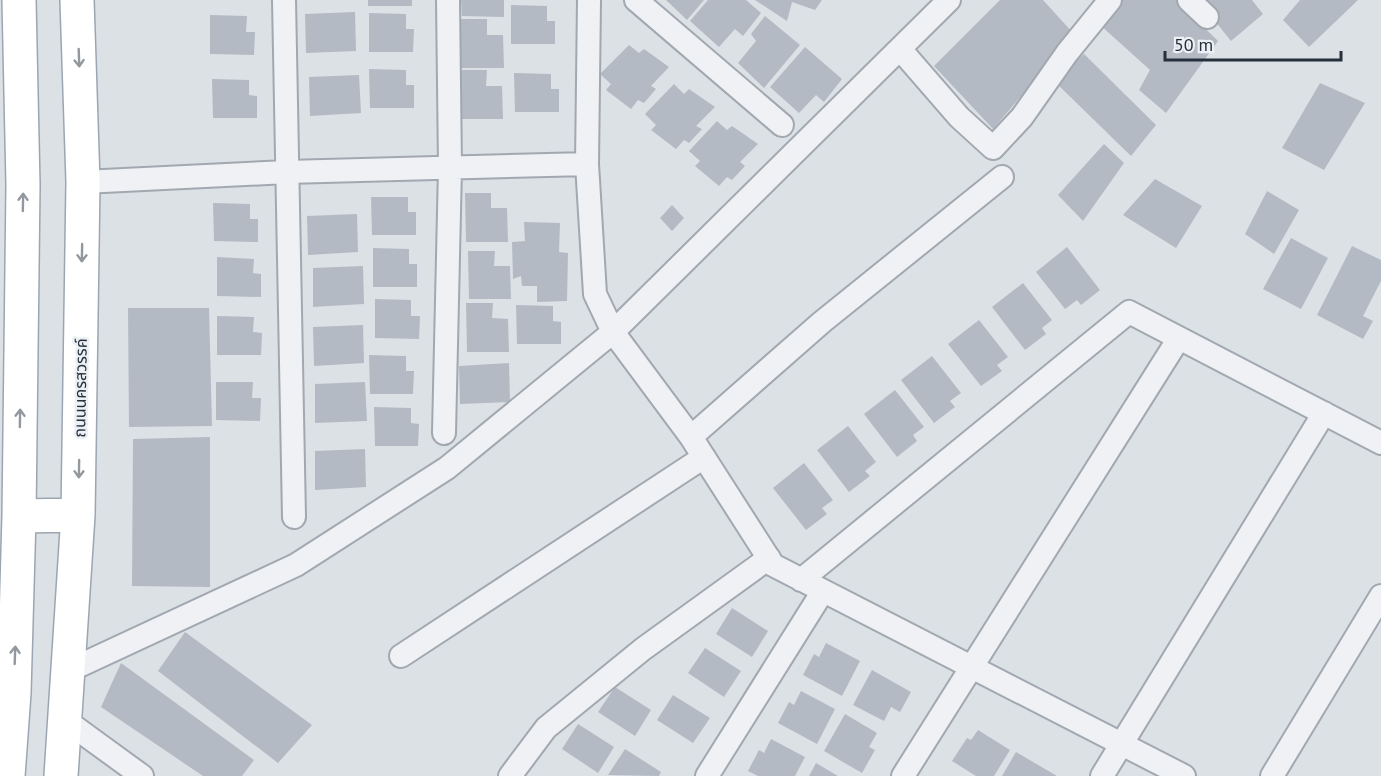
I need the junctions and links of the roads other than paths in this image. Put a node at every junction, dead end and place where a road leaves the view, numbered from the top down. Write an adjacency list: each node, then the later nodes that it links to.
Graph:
1 (19, 0): 26 (main road, one-way to 1)
2 (77, 0): 17 (main road, ถนนนครสวรรค์, one-way to 17)
3 (284, 0): 15 (street)
4 (448, 0): 14 (street)
5 (589, 0): 13 (street)
6 (636, 0): 12 (street)
7 (949, 0): 11 (street)
8 (1110, 0): 11 (street)
9 (1189, 0): 10 (street)
10 (1207, 17)
11 (900, 49): 18 (street)
12 (782, 125)
13 (587, 164): 14 (street); 18 (street)
14 (450, 168): 15 (street); 21 (street)
15 (287, 172): 17 (street); 27 (street)
16 (1002, 177): 22 (street)
17 (83, 182): 25 (main road, ถนนนครสวรรค์, one-way to 25)
18 (613, 332): 22 (street); 34 (street)
19 (1179, 338): 20 (street); 29 (street); 33 (street)
20 (1324, 414): 23 (street); 37 (street)
21 (444, 433)
22 (691, 437): 24 (street)
23 (1381, 443)
24 (704, 457): 28 (street); 32 (street)
25 (78, 514): 26 (main road); 34 (main road, ถนนนครสวรรค์)
26 (19, 516): 35 (main road, one-way to 26)
27 (294, 517)
28 (769, 558): 29 (street); 41 (street)
29 (801, 580): 30 (street)
30 (823, 591): 33 (street); 42 (street)
31 (1381, 596): 46 (street)
32 (401, 656)
33 (971, 666): 37 (street); 43 (street)
34 (68, 671): 36 (main road, ถนนนครสวรรค์)
35 (7, 694): 38 (main road)
36 (65, 720): 39 (main road, ถนนนครสวรรค์); 40 (street)
37 (1122, 744): 44 (street); 45 (street)
38 (8, 776)
39 (61, 776)
40 (142, 776)
41 (510, 776)
42 (707, 776)
43 (903, 776)
44 (1102, 776)
45 (1184, 776)
46 (1272, 776)

